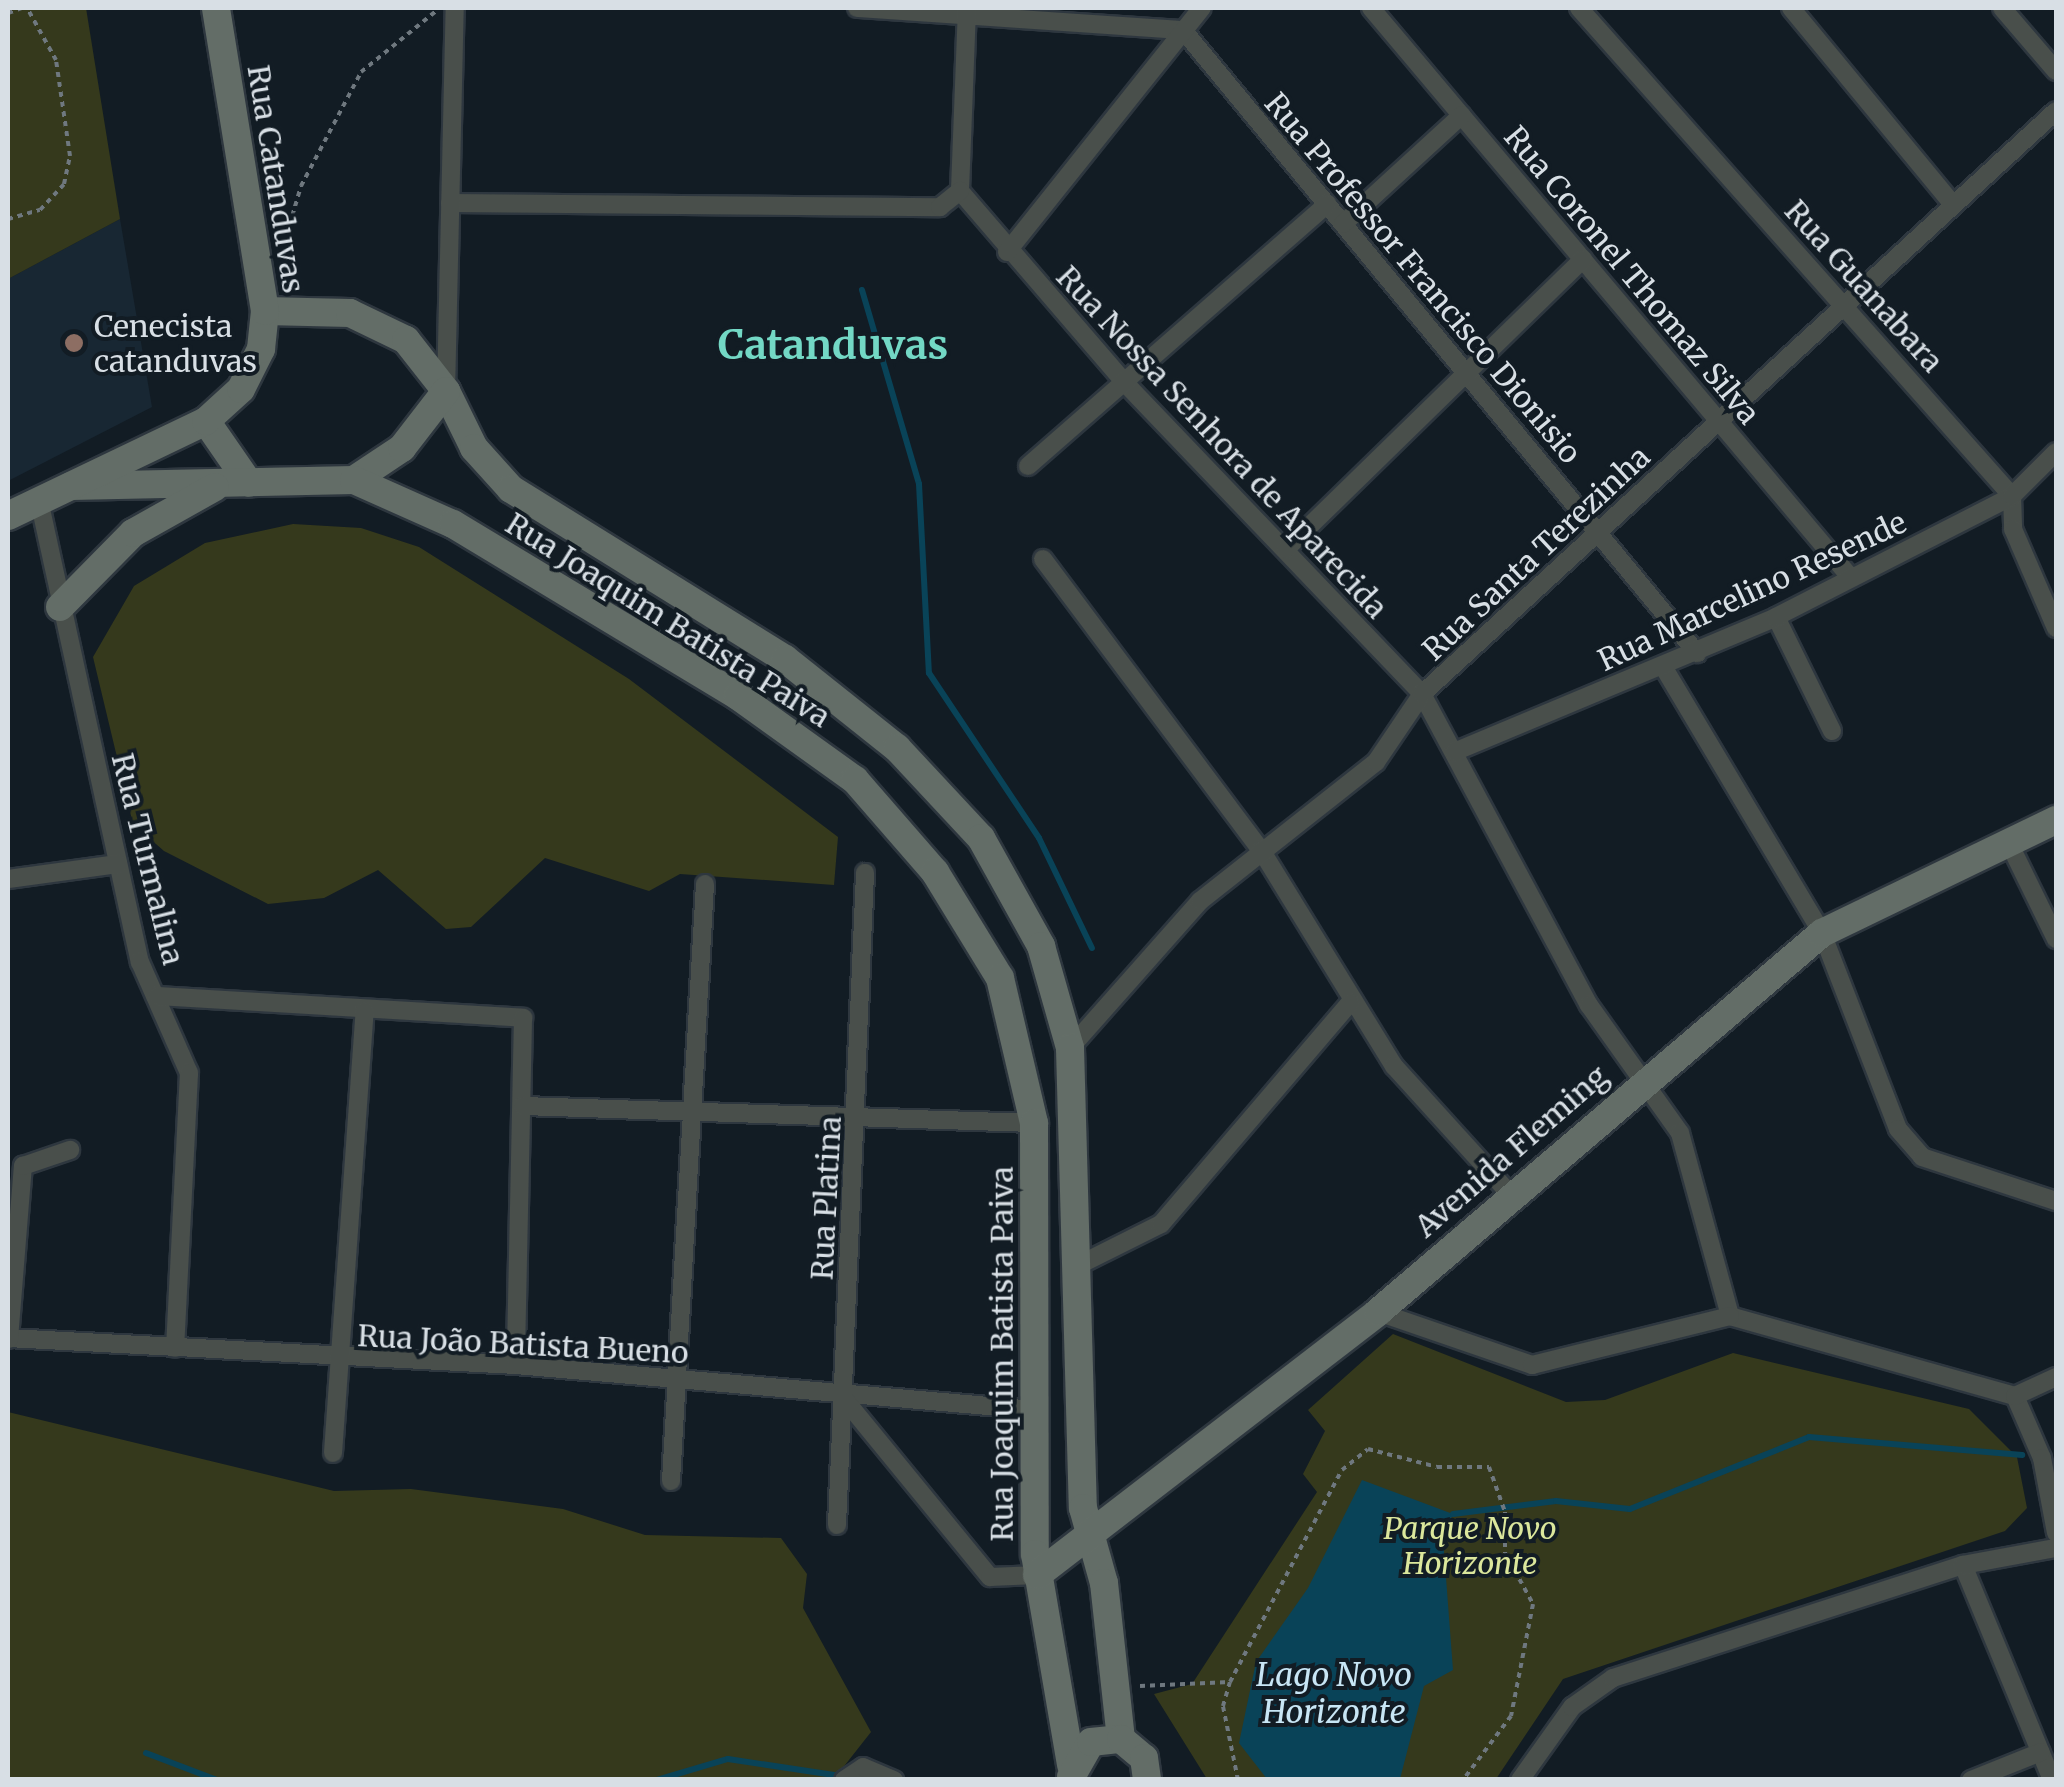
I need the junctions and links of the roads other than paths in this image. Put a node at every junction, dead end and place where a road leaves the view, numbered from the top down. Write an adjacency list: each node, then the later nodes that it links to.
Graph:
1 (216, 8): 22 (main road, Rua Catanduvas)
2 (455, 8): 15 (street)
3 (857, 8): 4 (street)
4 (967, 8): 10 (street); 14 (street)
5 (1202, 8): 10 (street)
6 (1371, 8): 13 (street, Rua Coronel Thomaz Silva)
7 (1579, 8): 21 (street, Rua Guanabara)
8 (1791, 8): 16 (street)
9 (2002, 8): 11 (street)
10 (1184, 30): 17 (street, Rua Professor Francisco Dionisio); 19 (street)
11 (2056, 72)
12 (2056, 111): 16 (street, Rua Santa Terezinha)
13 (1462, 115): 18 (street); 20 (street, Rua Coronel Thomaz Silva)
14 (960, 191): 15 (street); 19 (street, Rua Nossa Senhora de Aparecida)
15 (450, 203): 25 (street)
16 (1952, 203): 21 (street, Rua Santa Terezinha)
17 (1327, 204): 18 (street, Rua Professor Francisco Dionisio); 24 (street)
18 (1343, 224): 23 (street, Rua Professor Francisco Dionisio)
19 (1007, 252): 24 (street, Rua Nossa Senhora de Aparecida)
20 (1583, 259): 23 (street); 26 (street, Rua Coronel Thomaz Silva)
21 (1842, 302): 26 (street, Rua Santa Terezinha); 33 (street, Rua Guanabara)
22 (265, 311): 25 (main road, Rua Joaquim Batista Paiva); 27 (main road, Rua Catanduvas)
23 (1466, 373): 36 (street, Rua Professor Francisco Dionisio); 37 (street)
24 (1125, 383): 29 (street); 37 (street, Rua Nossa Senhora de Aparecida)
25 (446, 391): 30 (main road); 61 (main road, Rua Joaquim Batista Paiva)
26 (1718, 420): 36 (street, Rua Santa Terezinha); 39 (street, Rua Coronel Thomaz Silva)
27 (206, 421): 31 (main road); 32 (main road, Rua Catanduvas)
28 (2056, 452): 33 (street, Rua Marcelino Resende)
29 (1028, 466)
30 (354, 480): 31 (main road, Rua Joaquim Batista Paiva); 66 (main road, Rua Joaquim Batista Paiva)
31 (235, 484): 32 (main road, Rua Joaquim Batista Paiva); 41 (main road)
32 (71, 486): 34 (main road, Rua Catanduvas)
33 (2012, 496): 39 (street, Rua Marcelino Resende); 40 (street)
34 (39, 500): 35 (main road, Rua Catanduvas); 41 (street, Rua Turmalina)
35 (8, 516)
36 (1600, 534): 44 (street, Rua Professor Francisco Dionisio); 46 (street, Rua Santa Terezinha)
37 (1286, 550): 46 (street, Rua Nossa Senhora de Aparecida)
38 (1042, 559): 51 (street)
39 (1852, 578): 42 (street, Rua Marcelino Resende)
40 (2051, 598): 43 (street)
41 (60, 608): 52 (street, Rua Turmalina)
42 (1776, 617): 44 (street, Rua Marcelino Resende); 47 (street)
43 (2056, 628)
44 (1697, 653): 45 (street, Rua Marcelino Resende)
45 (1664, 668): 48 (street, Rua Marcelino Resende); 56 (street)
46 (1422, 694): 48 (street, Rua Nossa Senhora de Aparecida); 51 (street, Rua Santa Terezinha)
47 (1832, 731)
48 (1454, 752): 62 (street, Rua Nossa Senhora de Aparecida)
49 (2056, 820): 50 (main road, Avenida Fleming)
50 (2009, 843): 56 (main road, Avenida Fleming); 57 (street)
51 (1261, 850): 59 (street); 61 (street, Rua Santa Terezinha)
52 (118, 864): 54 (street); 58 (street, Rua Turmalina)
53 (865, 873): 65 (street, Rua Platina)
54 (8, 880)
55 (705, 884): 64 (street)
56 (1822, 934): 62 (main road, Avenida Fleming); 69 (street)
57 (2056, 939)
58 (158, 996): 60 (street); 74 (street, Rua Turmalina)
59 (1350, 1003): 68 (street); 70 (street)
60 (364, 1011): 63 (street); 75 (street)
61 (1070, 1048): 70 (main road, Rua Joaquim Batista Paiva)
62 (1640, 1081): 68 (main road, Avenida Fleming); 72 (street, Rua Nossa Senhora de Aparecida)
63 (523, 1106): 64 (street); 76 (street)
64 (691, 1112): 65 (street); 78 (street)
65 (858, 1120): 66 (street); 80 (street, Rua Platina)
66 (1034, 1123): 81 (main road, Rua Joaquim Batista Paiva)
67 (70, 1150): 73 (street)
68 (1510, 1193): 71 (main road, Avenida Fleming)
69 (2056, 1202)
70 (1081, 1264): 86 (main road, Rua Joaquim Batista Paiva)
71 (1378, 1312): 72 (street); 86 (main road, Avenida Fleming)
72 (1730, 1316): 79 (street)
73 (8, 1339): 74 (street, Rua João Batista Bueno)
74 (175, 1348): 75 (street, Rua João Batista Bueno)
75 (342, 1362): 76 (street, Rua João Batista Bueno); 82 (street)
76 (516, 1365): 78 (street, Rua João Batista Bueno)
77 (2056, 1377): 79 (street)
78 (681, 1378): 80 (street, Rua João Batista Bueno); 83 (street)
79 (2016, 1396): 85 (street)
80 (845, 1400): 81 (street, Rua João Batista Bueno); 84 (street, Rua Platina); 89 (street)
81 (1034, 1410): 89 (main road, Rua Joaquim Batista Paiva)
82 (333, 1453)
83 (671, 1481)
84 (838, 1524)
85 (2056, 1533)
86 (1093, 1536): 89 (main road, Avenida Fleming); 90 (main road, Rua Joaquim Batista Paiva)
87 (2056, 1548): 88 (street)
88 (1963, 1565): 91 (street); 97 (street)
89 (1037, 1575): 93 (main road, Rua Joaquim Batista Paiva)
90 (1121, 1739): 92 (main road); 93 (main road, Rua Joaquim Batista Paiva)
91 (2040, 1752): 98 (street); 99 (street)
92 (1146, 1769): 96 (street)
93 (1071, 1772)
94 (844, 1780): 95 (street)
95 (894, 1780)
96 (1166, 1780)
97 (1520, 1780)
98 (1970, 1780)
99 (2052, 1780)

